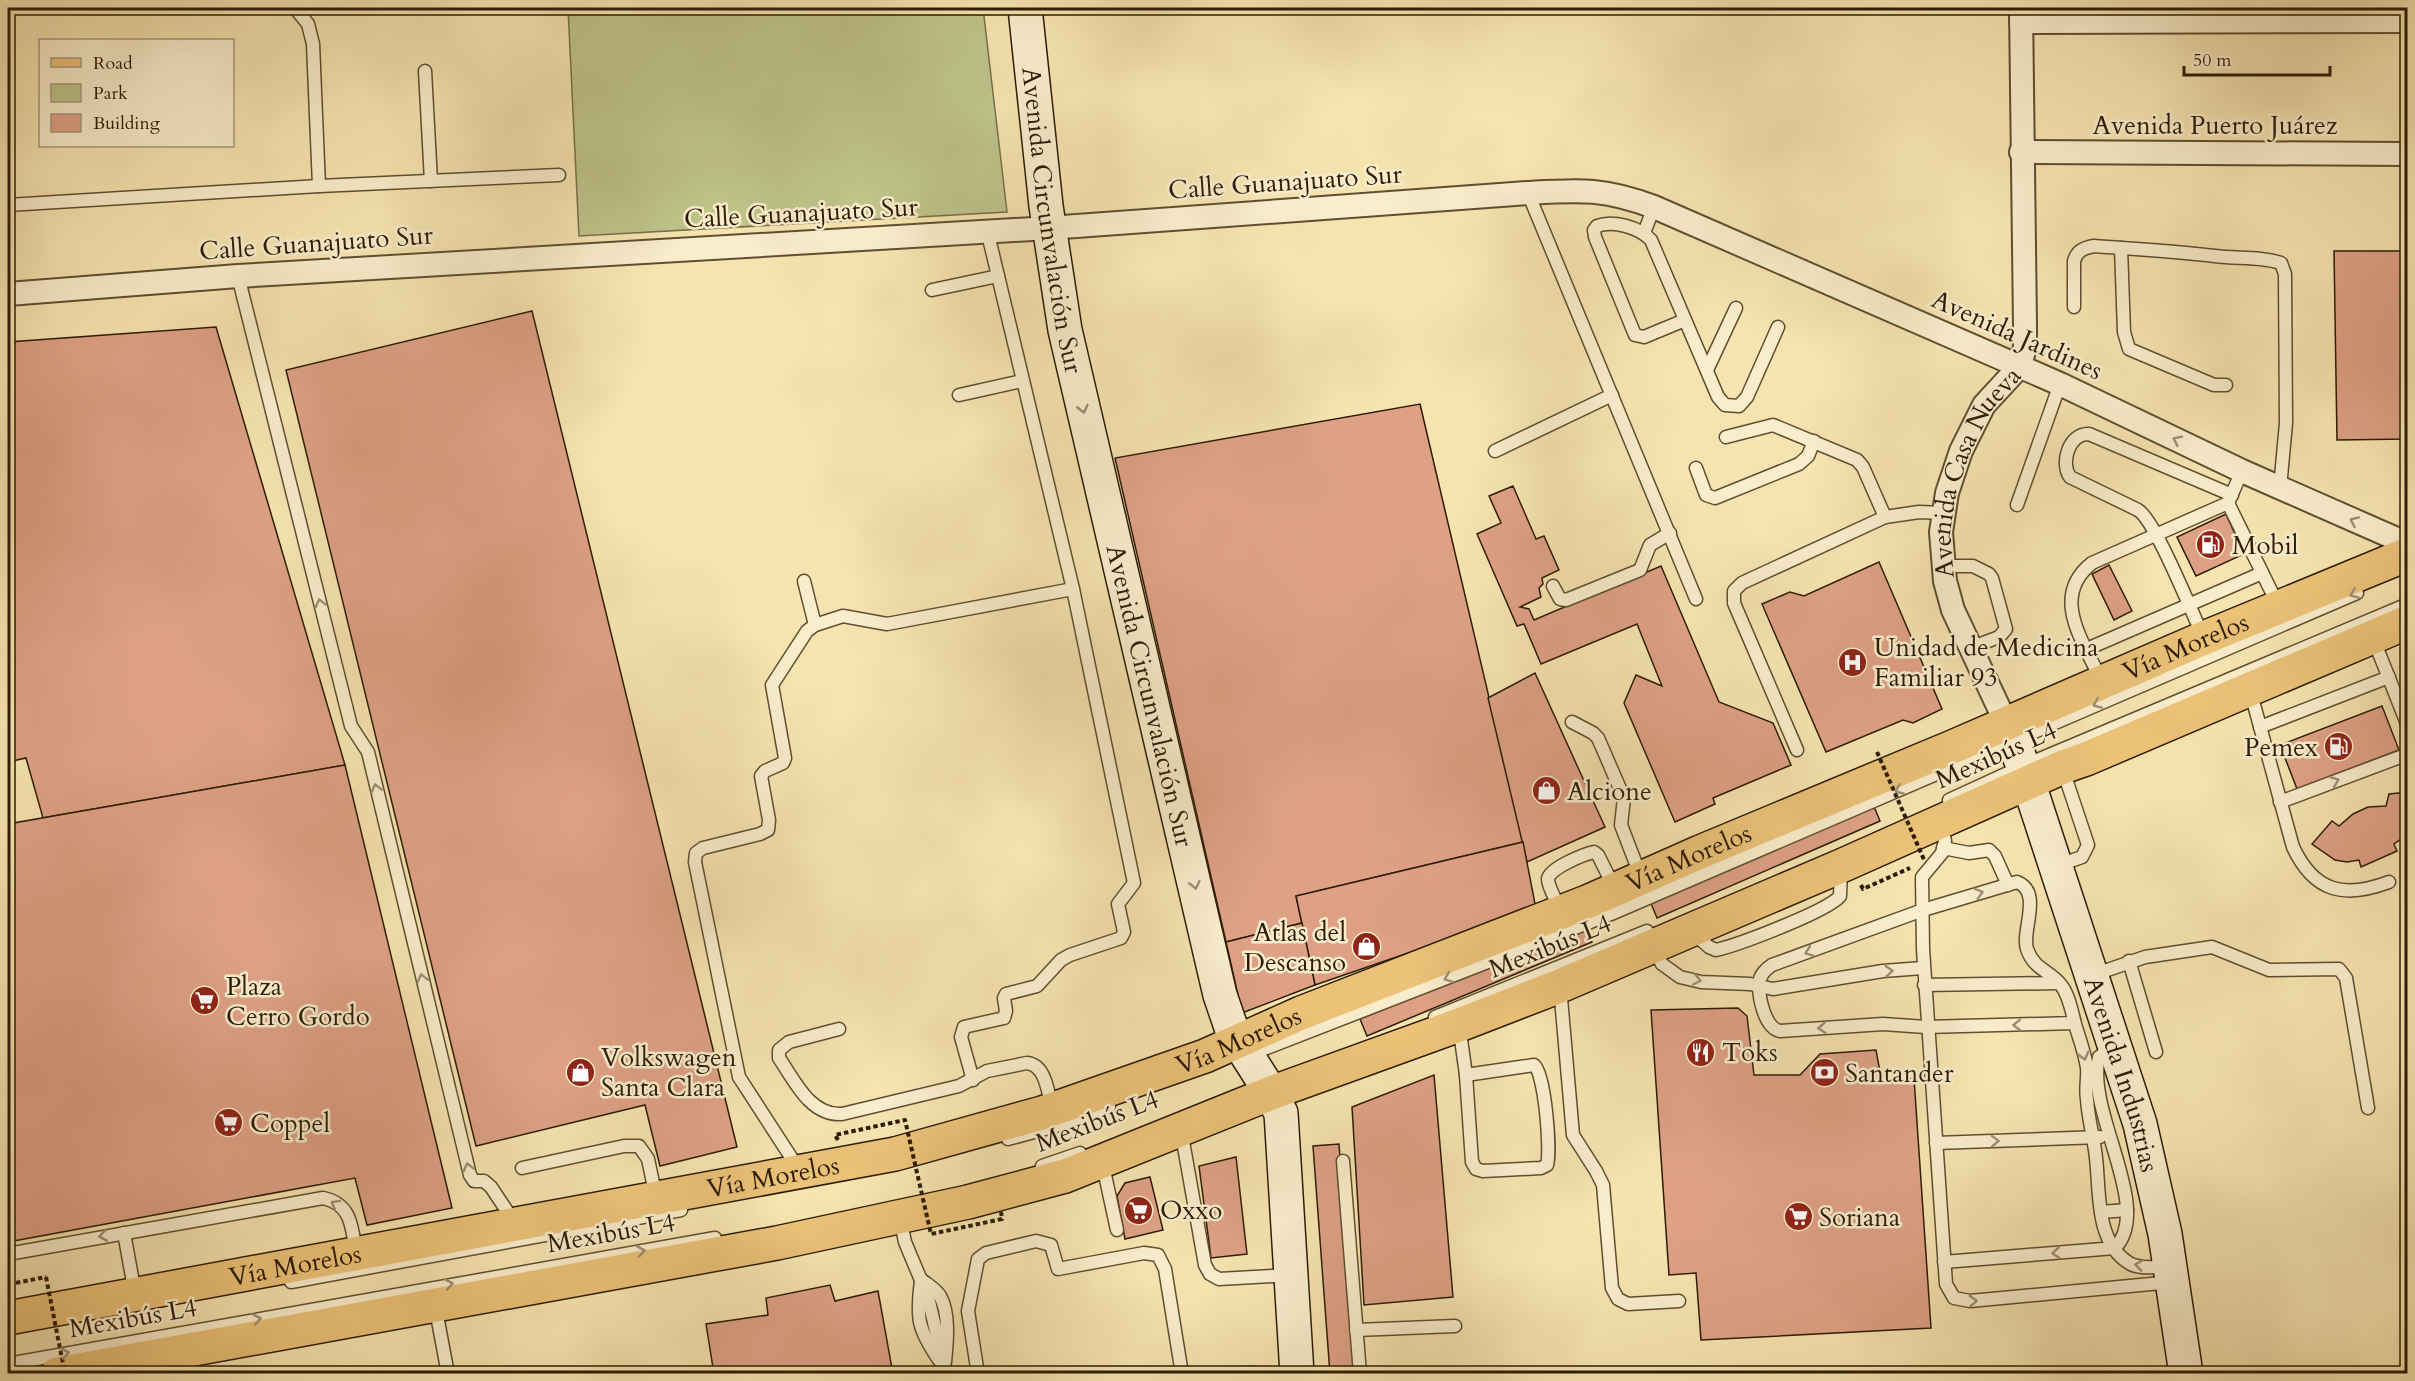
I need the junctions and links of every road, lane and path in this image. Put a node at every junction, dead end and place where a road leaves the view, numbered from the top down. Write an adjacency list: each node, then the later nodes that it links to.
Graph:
1 (295, 8): 10 (lane)
2 (1025, 8): 15 (street, Avenida Circunvalación Sur)
3 (2021, 15): 4 (street); 6 (street, Avenida Casa Nueva)
4 (2408, 21)
5 (425, 71): 9 (lane)
6 (2021, 152): 7 (street, Avenida Puerto Juárez); 27 (street, Avenida Casa Nueva)
7 (2408, 154)
8 (559, 175): 9 (lane)
9 (431, 181): 10 (lane)
10 (319, 186): 13 (lane)
11 (1598, 191): 12 (street, Calle Guanajuato Sur); 14 (street, Avenida Jardines)
12 (1528, 194): 15 (street, Calle Guanajuato Sur); 33 (lane)
13 (8, 205)
14 (1653, 207): 17 (lane); 27 (street, Avenida Jardines)
15 (1049, 228): 16 (street, Calle Guanajuato Sur); 99 (street, Avenida Circunvalación Sur, one-way to 99)
16 (987, 230): 19 (street, Calle Guanajuato Sur); 20 (lane)
17 (1644, 233): 25 (lane); 25 (lane)
18 (2121, 248): 23 (lane); 31 (lane); 39 (lane)
19 (238, 276): 22 (street, Calle Guanajuato Sur); 126 (lane, one-way to 19)
20 (998, 276): 21 (lane); 29 (lane)
21 (932, 290)
22 (8, 294)
23 (2074, 307)
24 (1736, 308): 28 (lane)
25 (1685, 321): 28 (lane)
26 (1778, 327): 28 (lane)
27 (2020, 366): 30 (street, Avenida Jardines); 42 (street, Avenida Casa Nueva)
28 (1707, 370)
29 (1022, 381): 32 (lane); 53 (lane)
30 (2060, 384): 38 (street, Avenida Jardines, one-way to 30); 41 (lane)
31 (2226, 385)
32 (959, 395)
33 (1612, 395): 36 (lane); 44 (lane)
34 (1726, 437): 35 (lane)
35 (1814, 441): 37 (lane); 43 (lane)
36 (1495, 451)
37 (1696, 468)
38 (2242, 471): 39 (street, Avenida Jardines); 40 (lane)
39 (2280, 488): 46 (street, Avenida Jardines, one-way to 39)
40 (2230, 499): 45 (lane); 45 (lane); 49 (lane)
41 (2017, 504)
42 (1943, 513): 43 (lane); 48 (street, Avenida Casa Nueva)
43 (1885, 517): 70 (lane)
44 (1670, 533): 51 (lane); 54 (lane)
45 (2156, 534): 56 (lane); 63 (lane)
46 (2408, 544)
47 (2408, 554): 57 (main road, Vía Morelos)
48 (1943, 566): 62 (street, Avenida Casa Nueva); 62 (lane)
49 (2262, 573): 56 (lane); 57 (lane)
50 (804, 581): 59 (lane)
51 (1553, 586)
52 (2365, 589): 72 (lane, Mexibús L4, one-way to 72)
53 (1073, 590): 59 (lane); 101 (lane)
54 (1696, 599)
55 (2408, 604): 72 (lane, Mexibús L4)
56 (2189, 606): 61 (lane); 63 (lane)
57 (2279, 607): 61 (main road, Vía Morelos)
58 (2408, 622): 60 (main road, Vía Morelos)
59 (814, 625): 115 (lane)
60 (2372, 637): 64 (lane); 66 (main road, Vía Morelos)
61 (2204, 638): 65 (main road, Vía Morelos)
62 (1970, 648): 72 (street, Avenida Casa Nueva)
63 (2087, 649): 65 (lane)
64 (2389, 676): 68 (lane); 69 (lane)
65 (2102, 681): 72 (main road, Vía Morelos)
66 (2250, 690): 69 (lane); 74 (main road, Vía Morelos)
67 (1572, 722): 80 (lane)
68 (2408, 726)
69 (2260, 727): 75 (lane)
70 (1797, 750)
71 (1877, 752): 77 (path, bridge)
72 (2018, 753): 74 (main road, Vía Morelos); 76 (main road, Vía Morelos); 78 (street, Avenida Industrias); 80 (main road, Vía Morelos); 99 (lane, Mexibús L4, one-way to 99)
73 (2408, 754): 75 (lane, one-way to 73)
74 (2062, 767): 78 (lane)
75 (2280, 802): 79 (lane)
76 (1940, 826): 81 (lane); 82 (lane); 84 (main road, Vía Morelos)
77 (1925, 862)
78 (2055, 867): 87 (street, Avenida Industrias)
79 (2389, 882)
80 (1628, 884): 83 (main road, Vía Morelos); 83 (lane)
81 (2008, 885): 82 (lane, one-way to 81); 88 (lane)
82 (1923, 910): 86 (lane); 89 (lane, one-way to 89)
83 (1562, 912): 99 (main road, Vía Morelos)
84 (1654, 938): 89 (lane, one-way to 89); 91 (main road, Vía Morelos); 92 (lane, Mexibús L4)
85 (2129, 961): 87 (lane); 98 (lane); 103 (lane)
86 (1923, 968): 89 (lane, one-way to 86); 90 (lane)
87 (2092, 975): 97 (street, Avenida Industrias)
88 (2059, 982): 90 (lane); 93 (lane)
89 (1759, 985): 95 (lane, one-way to 89)
90 (1924, 985): 95 (lane)
91 (1560, 986): 94 (main road, Vía Morelos); 139 (lane)
92 (1422, 1022)
93 (2075, 1023): 95 (lane, one-way to 95); 106 (lane, one-way to 106)
94 (1459, 1025): 99 (main road, Vía Morelos); 100 (lane)
95 (1926, 1027): 110 (lane)
96 (839, 1029): 101 (lane)
97 (2116, 1046): 107 (lane); 134 (street, Avenida Industrias)
98 (2156, 1052)
99 (1254, 1070): 104 (main road, Vía Morelos); 105 (main road, Vía Morelos); 135 (street, Avenida Circunvalación Sur)
100 (1466, 1074): 100 (lane)
101 (973, 1080): 104 (lane)
102 (1120, 1102): 109 (lane, Mexibús L4)
103 (2368, 1108)
104 (1052, 1109): 115 (main road, Vía Morelos)
105 (1181, 1129): 111 (main road, Vía Morelos); 135 (lane)
106 (2093, 1137): 107 (lane); 110 (lane, one-way to 106); 117 (lane)
107 (2109, 1137): 116 (lane)
108 (838, 1140): 123 (path, bridge)
109 (992, 1143)
110 (1936, 1143): 133 (lane)
111 (1098, 1155): 114 (lane, Mexibús L4); 125 (main road, Vía Morelos); 127 (lane)
112 (1343, 1161): 143 (lane)
113 (522, 1168): 119 (lane)
114 (1032, 1169)
115 (800, 1172): 119 (main road, Vía Morelos)
116 (2121, 1176): 117 (lane); 121 (lane)
117 (2098, 1177): 124 (lane)
118 (952, 1192): 122 (lane)
119 (657, 1198): 126 (main road, Vía Morelos)
120 (689, 1209): 137 (lane, Mexibús L4)
121 (2127, 1210): 124 (lane); 130 (lane)
122 (862, 1212)
123 (1000, 1212)
124 (2101, 1212): 130 (lane)
125 (900, 1217): 140 (main road, Vía Morelos); 145 (lane)
126 (516, 1224): 132 (main road, Vía Morelos)
127 (1117, 1230)
128 (124, 1233): 131 (lane, one-way to 131); 132 (lane, one-way to 128); 138 (lane)
129 (723, 1236): 144 (lane, Mexibús L4, one-way to 129)
130 (2115, 1248): 133 (lane, one-way to 133); 134 (lane, one-way to 130)
131 (8, 1254)
132 (356, 1254): 138 (main road, Vía Morelos)
133 (1944, 1262): 134 (lane, one-way to 134)
134 (2171, 1274): 153 (street, Avenida Industrias)
135 (1291, 1275): 151 (street, Avenida Circunvalación Sur)
136 (10, 1284): 147 (path, bridge)
137 (278, 1285)
138 (135, 1294): 141 (main road, Vía Morelos)
139 (1679, 1301)
140 (435, 1304): 146 (main road, Vía Morelos); 148 (lane)
141 (8, 1318)
142 (1455, 1326): 143 (lane)
143 (1356, 1330): 152 (lane)
144 (8, 1364)
145 (945, 1371)
146 (57, 1374)
147 (65, 1374)
148 (448, 1374)
149 (978, 1374): 150 (lane)
150 (1182, 1374)
151 (1298, 1374)
152 (1360, 1374)
153 (2186, 1374)

